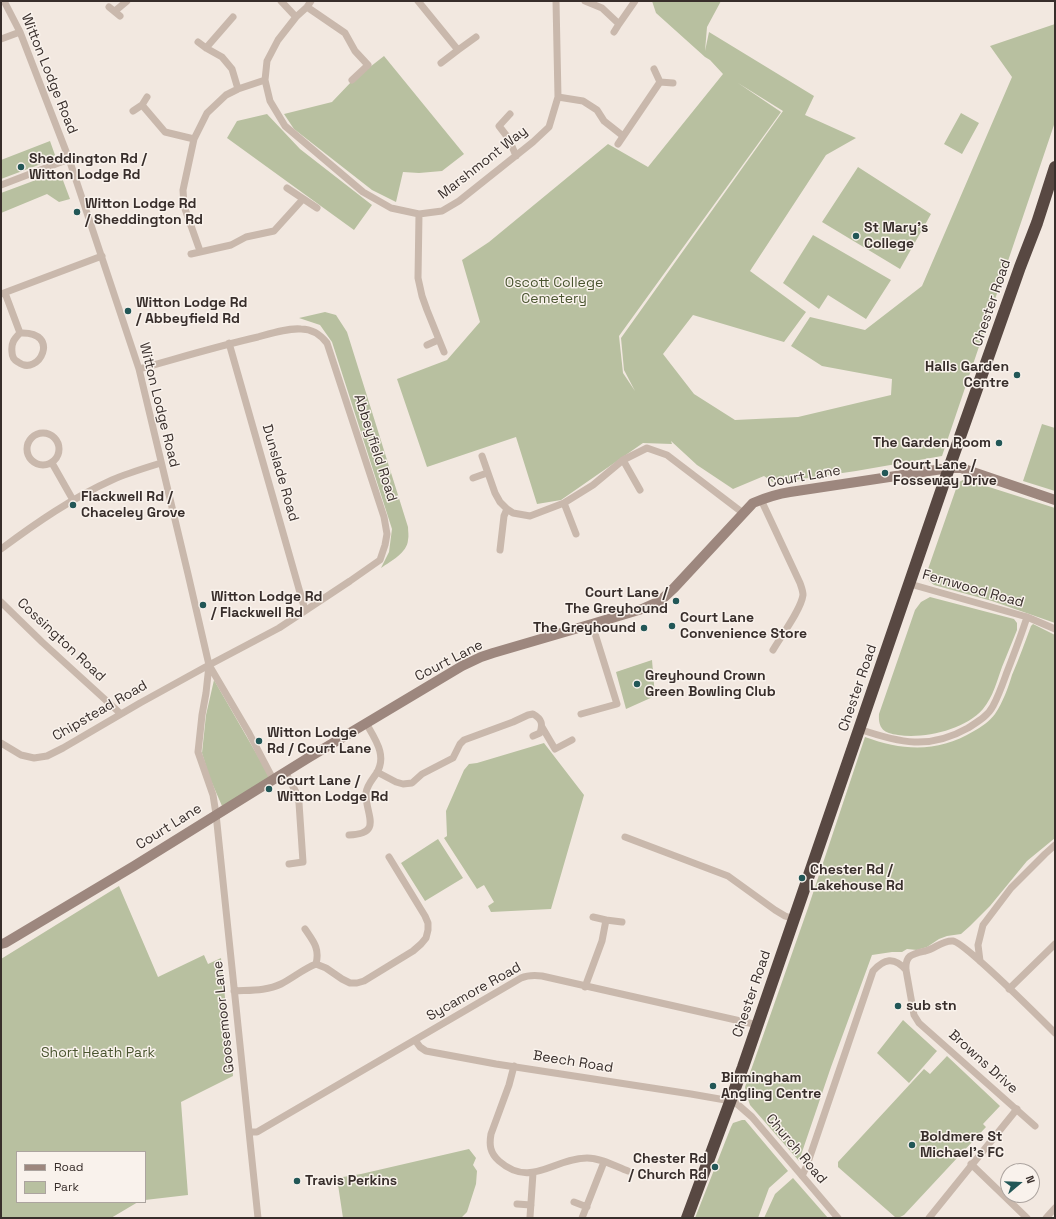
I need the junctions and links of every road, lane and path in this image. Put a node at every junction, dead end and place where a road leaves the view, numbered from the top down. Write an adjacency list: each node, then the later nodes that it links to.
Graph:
1 (4, 1): 13 (street, Witton Lodge Road)
2 (127, 1): 9 (street)
3 (281, 1): 11 (street)
4 (418, 1): 19 (street)
5 (556, 1): 28 (street, Marshmont Way)
6 (585, 1): 12 (street)
7 (635, 1): 12 (street)
8 (309, 4): 11 (street, Marshmont Way); 23 (street)
9 (115, 11)
10 (233, 17): 18 (street)
11 (296, 17): 22 (street, Marshmont Way)
12 (619, 24): 14 (street)
13 (20, 32): 16 (street); 36 (street, Witton Lodge Road)
14 (614, 32)
15 (476, 37): 19 (street)
16 (1, 39)
17 (198, 42): 18 (street)
18 (206, 48): 26 (street)
19 (458, 50): 20 (street)
20 (441, 63)
21 (654, 69): 24 (street)
22 (265, 80): 26 (street); 42 (street, Marshmont Way)
23 (352, 80)
24 (660, 82): 25 (street); 32 (street)
25 (673, 83)
26 (238, 88): 33 (street)
27 (147, 97): 29 (street)
28 (558, 97): 32 (street); 35 (street, Marshmont Way)
29 (142, 105): 30 (street); 33 (street)
30 (134, 111)
31 (510, 114): 35 (street)
32 (624, 136): 34 (street)
33 (194, 139): 43 (street)
34 (618, 144)
35 (516, 156): 42 (street, Marshmont Way)
36 (69, 159): 38 (street); 45 (street, Witton Lodge Road)
37 (1055, 167): 57 (highway, Chester Road)
38 (1, 185)
39 (287, 188): 40 (street)
40 (303, 199): 41 (street); 43 (street)
41 (317, 208)
42 (419, 214): 48 (street)
43 (200, 251): 44 (street)
44 (191, 254)
45 (102, 256): 46 (street); 52 (street, Witton Lodge Road)
46 (3, 294): 47 (street)
47 (20, 333): 47 (street)
48 (438, 340): 50 (street); 51 (street)
49 (229, 343): 52 (street, Abbeyfield Road); 72 (street, Dunslade Road); 72 (street, Abbeyfield Road)
50 (427, 345)
51 (444, 352)
52 (139, 369): 56 (street, Witton Lodge Road)
53 (482, 456): 58 (street)
54 (623, 460): 60 (street); 64 (street); 66 (street)
55 (52, 463): 55 (street); 62 (street)
56 (161, 463): 62 (street); 77 (street, Witton Lodge Road)
57 (950, 468): 61 (street, Court Lane); 63 (street, Court Lane); 70 (highway, Chester Road)
58 (487, 473): 59 (street); 65 (street)
59 (473, 478)
60 (640, 490)
61 (764, 498): 66 (street, Court Lane); 76 (street)
62 (73, 500): 68 (street)
63 (1055, 500)
64 (564, 502): 65 (street); 67 (street)
65 (507, 509): 69 (street)
66 (743, 513): 74 (street, Court Lane)
67 (576, 534)
68 (1, 549)
69 (500, 550)
70 (910, 584): 73 (street, Fernwood Road); 82 (highway, Chester Road)
71 (1, 602): 78 (street, Cossington Road)
72 (305, 610): 77 (street, Abbeyfield Road)
73 (1028, 618): 75 (street); 82 (street, Fernwood Road)
74 (592, 624): 79 (street); 80 (street, Court Lane)
75 (1055, 629)
76 (773, 650)
77 (209, 665): 78 (street, Chipstead Road); 88 (street, Witton Lodge Road); 89 (street, Witton Lodge Road)
78 (121, 714): 85 (street, Chipstead Road)
79 (581, 714)
80 (366, 723): 86 (street, Court Lane); 87 (street)
81 (542, 727): 83 (street); 84 (street); 87 (street)
82 (859, 729): 96 (highway, Chester Road)
83 (533, 736)
84 (572, 740)
85 (1, 743)
86 (285, 772): 88 (street, Court Lane); 94 (street)
87 (377, 772): 90 (street)
88 (273, 779): 89 (street, Court Lane)
89 (216, 814): 100 (street, Court Lane); 107 (street, Goosemoor Lane)
90 (349, 835)
91 (625, 837): 96 (street)
92 (1055, 846): 102 (street)
93 (389, 857): 103 (street)
94 (289, 864)
95 (593, 918): 97 (street)
96 (794, 918): 108 (highway, Chester Road)
97 (606, 920): 98 (street); 105 (street)
98 (622, 922)
99 (305, 929): 103 (street)
100 (1, 944)
101 (1055, 944): 106 (street)
102 (980, 961): 104 (street); 106 (street)
103 (316, 964): 107 (street)
104 (906, 970): 113 (street, Browns Drive); 120 (street)
105 (585, 987): 108 (street, Sycamore Road); 110 (street, Sycamore Road)
106 (1009, 988): 109 (street)
107 (234, 991): 115 (street, Goosemoor Lane)
108 (758, 1024): 112 (highway, Chester Road)
109 (1055, 1033)
110 (416, 1040): 111 (street, Beech Road); 115 (street, Sycamore Road)
111 (514, 1066): 112 (street, Beech Road); 119 (street)
112 (731, 1101): 120 (street, Church Road); 129 (highway, Chester Road)
113 (1017, 1109): 114 (street, Browns Drive); 117 (street, Browns Drive)
114 (1035, 1126)
115 (249, 1132): 127 (street, Goosemoor Lane)
116 (604, 1162): 118 (street); 119 (street); 124 (street)
117 (971, 1164): 131 (street, Browns Drive); 132 (street)
118 (628, 1171)
119 (533, 1173): 123 (street)
120 (802, 1176): 130 (street, Church Road)
121 (574, 1202): 124 (street)
122 (517, 1204): 123 (street)
123 (531, 1205): 126 (street)
124 (587, 1207): 128 (street)
125 (1055, 1208): 133 (street)
126 (530, 1217)
127 (258, 1218)
128 (582, 1218)
129 (687, 1218)
130 (838, 1218)
131 (929, 1218)
132 (1027, 1218)
133 (1046, 1218)

